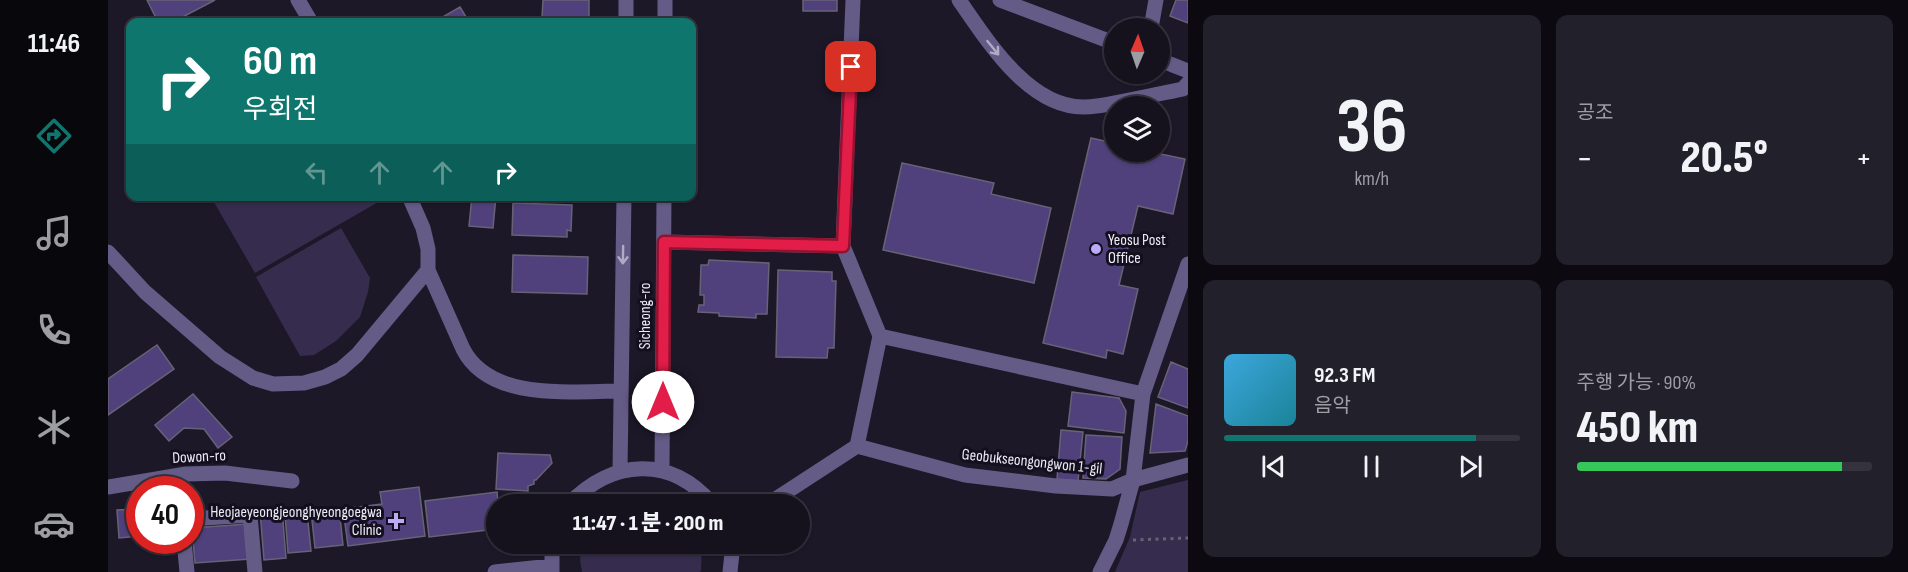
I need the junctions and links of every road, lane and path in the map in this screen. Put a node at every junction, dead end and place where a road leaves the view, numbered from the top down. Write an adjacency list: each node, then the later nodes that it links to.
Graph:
1 (298, 0): 8 (street)
2 (626, 0): 9 (street)
3 (665, 0): 10 (street)
4 (854, 0): 20 (street)
5 (959, 0): 15 (street, one-way to 15)
6 (1000, 0): 12 (street)
7 (1156, 0): 11 (street)
8 (309, 18)
9 (626, 18)
10 (665, 18)
11 (1153, 18)
12 (1104, 39)
13 (1170, 64): 14 (street)
14 (1188, 71)
15 (1188, 82)
16 (411, 201): 23 (street)
17 (624, 201): 25 (street, Sicheong-ro, one-way to 25)
18 (664, 201): 19 (street, Sicheong-ro)
19 (664, 242): 20 (street); 30 (street, Sicheong-ro)
20 (843, 246): 24 (street)
21 (108, 252): 23 (street)
22 (1188, 264): 26 (street)
23 (428, 270): 25 (street)
24 (880, 336): 26 (street); 27 (street)
25 (621, 391): 29 (street, Sicheong-ro)
26 (1143, 394): 31 (street)
27 (857, 446): 31 (street, Geobukseongongwon 1-gil); 36 (street)
28 (1188, 465): 31 (street, Geobukseongongwon 1-gil)
29 (620, 471): 30 (street); 34 (street)
30 (662, 471): 35 (street)
31 (1133, 480): 39 (street)
32 (292, 481): 33 (street, Dowon-ro)
33 (108, 487)
34 (578, 494)
35 (704, 494)
36 (783, 494)
37 (204, 518): 44 (street)
38 (1188, 538): 39 (path)
39 (1116, 540): 47 (street)
40 (185, 554): 43 (street)
41 (732, 554): 46 (street)
42 (552, 569): 45 (street)
43 (186, 572)
44 (255, 572)
45 (495, 572)
46 (730, 572)
47 (1100, 572)

